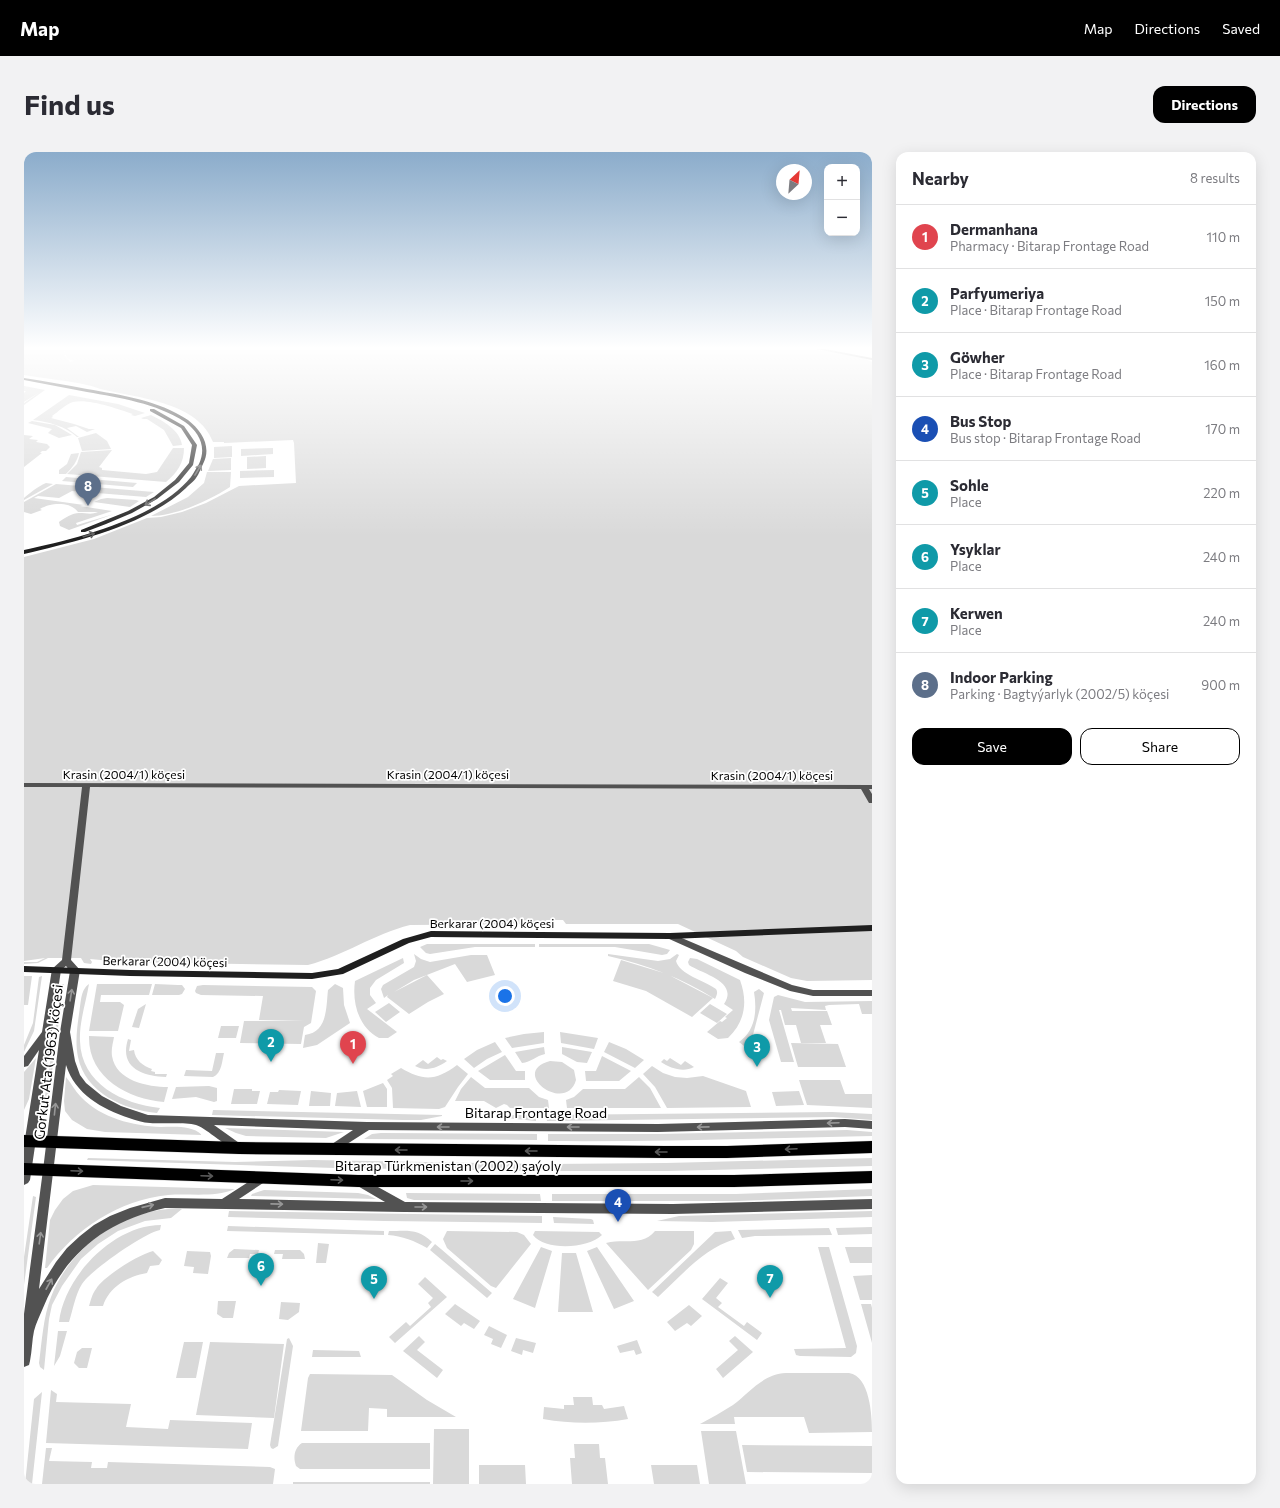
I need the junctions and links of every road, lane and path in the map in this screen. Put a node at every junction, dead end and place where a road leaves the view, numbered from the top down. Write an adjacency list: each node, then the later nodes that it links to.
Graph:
1 (155, 411): 4 (street)
2 (168, 411): 3 (street)
3 (205, 445): 4 (street); 6 (street, one-way to 3)
4 (194, 446): 5 (street, one-way to 5)
5 (131, 512): 6 (street); 7 (street)
6 (140, 515): 8 (street, one-way to 6)
7 (70, 535): 8 (street); 9 (street)
8 (75, 539): 10 (street)
9 (24, 547)
10 (24, 552)
11 (24, 785): 12 (street, Krasin (2004/1) köçesi)
12 (86, 786): 13 (street, Krasin (2004/1) köçesi); 17 (street)
13 (868, 787): 14 (street)
14 (872, 801)
15 (872, 928): 16 (street, Berkarar (2004) köçesi)
16 (670, 936): 20 (street, Berkarar (2004) köçesi); 21 (street)
17 (66, 961): 19 (street, Gorkut Ata (1963) köçesi); 20 (street, Gorkut Ata (1963) köçesi)
18 (24, 969): 19 (street, Berkarar (2004) köçesi)
19 (57, 969): 20 (street, Berkarar (2004) köçesi); 23 (street, Gorkut Ata (1963) köçesi)
20 (75, 970): 22 (street, Gorkut Ata (1963) köçesi, one-way to 20)
21 (872, 993)
22 (65, 1032): 25 (street, Bitarap Frontage Road); 29 (street, Gorkut Ata (1963) köçesi, one-way to 22)
23 (46, 1033): 24 (street); 28 (street, Gorkut Ata (1963) köçesi)
24 (24, 1063)
25 (200, 1122): 27 (street, Bitarap Frontage Road); 31 (street)
26 (872, 1125): 27 (street, Bitarap Frontage Road, one-way to 27)
27 (368, 1126): 32 (street)
28 (27, 1141): 29 (main road, Bitarap Türkmenistan (2002) şaýoly); 34 (street, Gorkut Ata (1963) köçesi)
29 (52, 1141): 31 (main road, Bitarap Türkmenistan (2002) şaýoly); 33 (street, Gorkut Ata (1963) köçesi)
30 (872, 1147): 32 (main road, Bitarap Türkmenistan (2002) şaýoly, one-way to 32)
31 (238, 1148): 32 (main road, Bitarap Türkmenistan (2002) şaýoly)
32 (332, 1150)
33 (49, 1170): 34 (main road, Bitarap Türkmenistan (2002) şaýoly); 36 (main road, Bitarap Türkmenistan (2002) şaýoly, one-way to 36); 41 (street, Gorkut Ata (1963) köçesi, one-way to 33)
34 (25, 1173)
35 (872, 1177): 37 (main road, Bitarap Türkmenistan (2002) şaýoly, one-way to 35)
36 (262, 1178): 37 (main road, Bitarap Türkmenistan (2002) şaýoly, one-way to 37); 38 (street)
37 (358, 1181): 40 (street)
38 (225, 1203): 40 (street, one-way to 40); 41 (street, one-way to 38)
39 (872, 1204): 40 (street, one-way to 39)
40 (404, 1207)
41 (27, 1333): 42 (street, Gorkut Ata (1963) köçesi)
42 (24, 1361)

